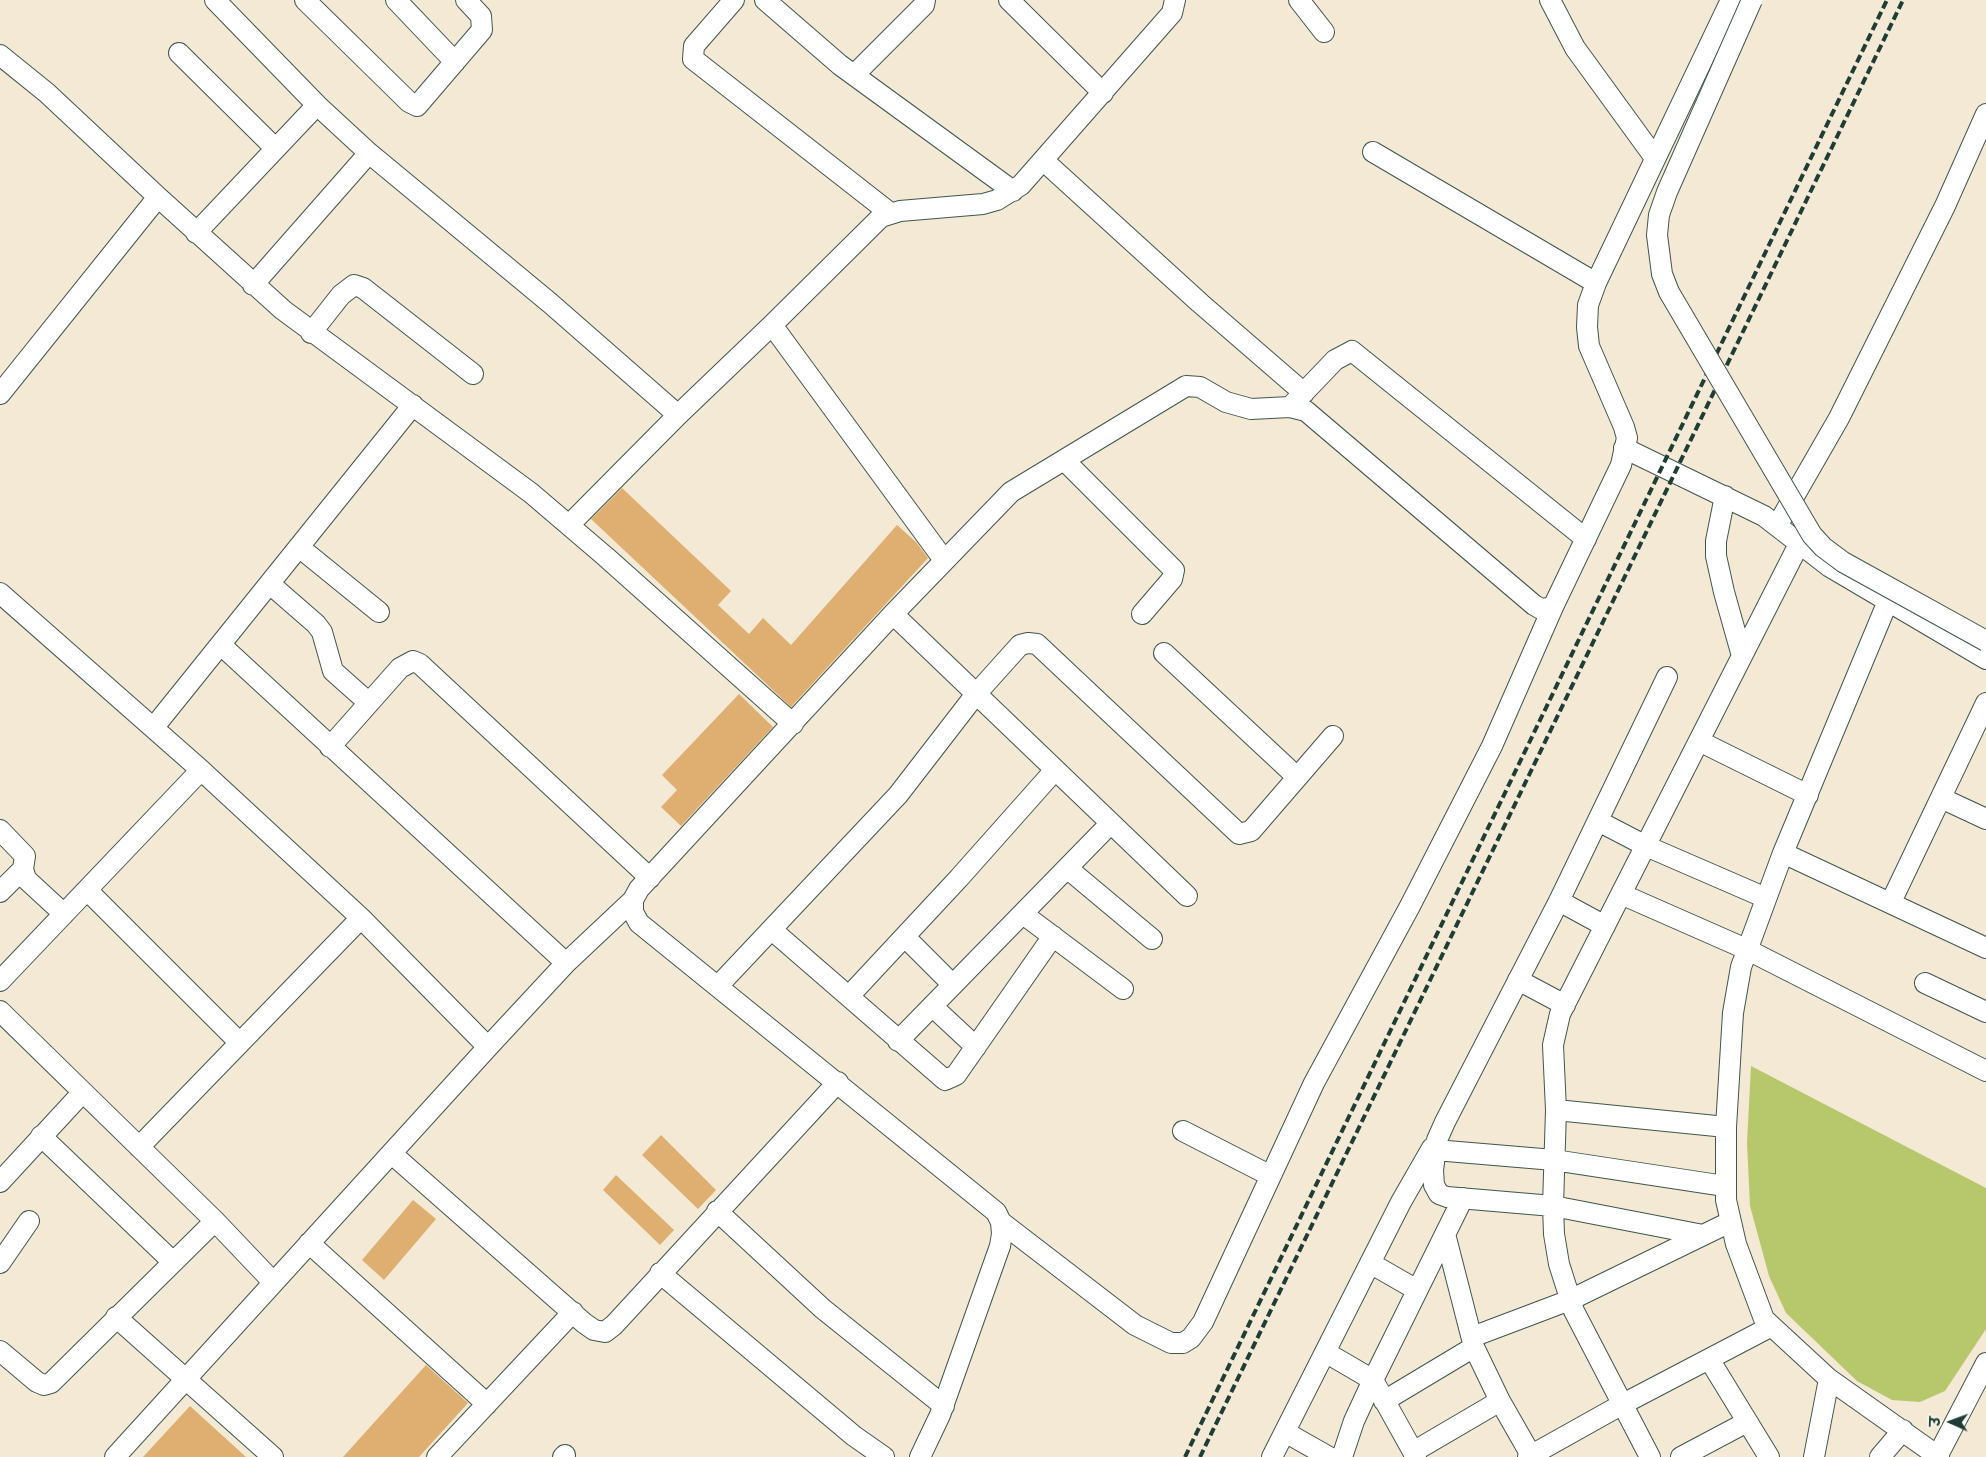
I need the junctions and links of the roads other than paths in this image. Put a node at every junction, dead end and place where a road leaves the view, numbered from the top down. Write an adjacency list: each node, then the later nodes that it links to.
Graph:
1 (216, 0): 20 (street)
2 (305, 0): 17 (street)
3 (396, 0): 17 (street)
4 (466, 0): 17 (street)
5 (734, 0): 29 (street)
6 (765, 0): 18 (street)
7 (926, 0): 18 (street)
8 (1009, 0): 19 (street)
9 (1299, 0): 14 (street)
10 (1550, 0): 25 (street)
11 (1731, 0): 25 (street)
12 (1752, 0): 58 (street, bridge)
13 (1176, 1): 19 (street)
14 (1324, 32)
15 (179, 53): 22 (street)
16 (0, 55): 28 (street)
17 (455, 62)
18 (854, 74): 27 (street)
19 (1103, 93): 26 (street)
20 (317, 105): 22 (street); 24 (street)
21 (1986, 114): 44 (street)
22 (275, 148): 30 (street)
23 (1373, 152): 31 (street)
24 (369, 153): 32 (street); 39 (street)
25 (1655, 158): 31 (street)
26 (1044, 161): 27 (street); 37 (street)
27 (1013, 191): 29 (street)
28 (158, 198): 30 (street); 36 (street)
29 (890, 212): 33 (street)
30 (196, 233): 32 (street)
31 (1596, 283): 40 (street)
32 (253, 285): 34 (street)
33 (772, 325): 39 (street); 48 (street)
34 (311, 333): 35 (street); 38 (street)
35 (473, 374)
36 (0, 394)
37 (1297, 400): 41 (street); 45 (street); 52 (street)
38 (413, 405): 43 (street); 47 (street)
39 (678, 415): 43 (street)
40 (1624, 448): 42 (street); 45 (street)
41 (1065, 461): 48 (street); 55 (street)
42 (1725, 496): 44 (street); 59 (street)
43 (569, 524): 64 (street)
44 (1777, 526): 46 (street)
45 (1586, 539): 52 (street)
46 (1799, 544): 51 (street); 59 (street)
47 (299, 548): 49 (street); 53 (street)
48 (944, 560): 54 (street)
49 (270, 584): 56 (street); 62 (street)
50 (1, 597): 65 (street)
51 (1888, 601): 58 (street); 72 (street)
52 (1553, 607): 128 (street)
53 (379, 612)
54 (893, 614): 61 (street); 64 (street)
55 (1142, 614)
56 (221, 645): 65 (street); 68 (street)
57 (1164, 652): 71 (street)
58 (1985, 653)
59 (1742, 656): 67 (street)
60 (1667, 677): 75 (street)
61 (976, 694): 70 (street); 71 (street); 95 (street)
62 (369, 703): 68 (street); 82 (street)
63 (1986, 703): 73 (street)
64 (793, 724): 82 (street)
65 (154, 727): 69 (street)
66 (1332, 736): 71 (street)
67 (1699, 740): 72 (street); 78 (street)
68 (330, 747): 101 (street)
69 (201, 770): 83 (street); 93 (street)
70 (1055, 770): 76 (street); 97 (street)
71 (1297, 777)
72 (1808, 795): 79 (street)
73 (1941, 798): 74 (street); 90 (street)
74 (1986, 819)
75 (1598, 821): 78 (street); 89 (street)
76 (1111, 823): 80 (street); 86 (street)
77 (0, 830): 81 (street)
78 (1646, 846): 85 (street); 87 (street)
79 (1783, 853): 87 (street); 90 (street)
80 (1067, 868): 92 (street); 98 (street)
81 (23, 869): 84 (street); 91 (street)
82 (650, 878): 88 (street)
83 (86, 890): 91 (street); 114 (street)
84 (0, 892)
85 (1621, 894): 94 (street); 100 (street)
86 (1187, 896)
87 (1766, 898): 100 (street)
88 (633, 900): 101 (street); 106 (street)
89 (1559, 901): 94 (street); 103 (street)
90 (1891, 902): 99 (street)
91 (64, 914): 102 (street)
92 (1023, 914): 96 (street); 105 (street)
93 (361, 918): 114 (street); 116 (street)
94 (1605, 926): 109 (street)
95 (772, 930): 106 (street); 108 (street)
96 (1053, 936): 107 (street); 115 (street)
97 (905, 937): 105 (street); 108 (street)
98 (1152, 939)
99 (1986, 948)
100 (1746, 949): 117 (street); 121 (street)
101 (566, 963): 116 (street)
102 (0, 980)
103 (1518, 980): 109 (street); 124 (street)
104 (1925, 983): 112 (street)
105 (953, 985): 110 (street)
106 (718, 986): 118 (street)
107 (1123, 989)
108 (850, 995): 113 (street)
109 (1565, 1005): 120 (street)
110 (932, 1006): 113 (street); 115 (street)
111 (0, 1011): 119 (street)
112 (1986, 1012)
113 (898, 1041): 115 (street)
114 (240, 1043): 125 (street)
115 (976, 1046)
116 (488, 1047): 126 (street)
117 (1986, 1071)
118 (838, 1082): 133 (street); 136 (street)
119 (82, 1093): 123 (street); 125 (street)
120 (1556, 1110): 121 (street); 127 (street)
121 (1726, 1127): 130 (street)
122 (1183, 1131): 128 (street)
123 (41, 1136): 129 (street); 142 (street)
124 (1436, 1145): 127 (street); 131 (street); 143 (street)
125 (139, 1147): 135 (street)
126 (392, 1154): 140 (street); 148 (street)
127 (1554, 1160): 130 (street); 132 (street)
128 (1270, 1176): 136 (street)
129 (0, 1182)
130 (1725, 1186): 137 (street)
131 (1463, 1198): 132 (street); 138 (street)
132 (1552, 1206): 139 (street); 147 (street)
133 (717, 1211): 144 (street); 163 (street)
134 (30, 1221): 141 (street)
135 (214, 1221): 142 (street); 145 (street)
136 (1001, 1222): 163 (street)
137 (1730, 1222): 139 (street); 150 (street)
138 (1445, 1234): 146 (street); 151 (street)
139 (1703, 1235): 147 (street)
140 (309, 1244): 145 (street); 161 (street)
141 (3, 1252)
142 (173, 1262): 149 (street)
143 (1370, 1263): 146 (street); 153 (street)
144 (660, 1273): 148 (street); 172 (street)
145 (273, 1282): 158 (street)
146 (1417, 1290): 157 (street)
147 (1570, 1300): 151 (street); 162 (street)
148 (574, 1312): 161 (street)
149 (116, 1317): 152 (street); 158 (street)
150 (1770, 1327): 154 (street); 156 (street)
151 (1473, 1342): 159 (street); 160 (street)
152 (0, 1351)
153 (1325, 1352): 157 (street); 166 (street)
154 (1710, 1359): 162 (street); 164 (street)
155 (1986, 1363): 182 (street)
156 (1829, 1379): 165 (street); 180 (street)
157 (1373, 1380): 159 (street); 176 (street)
158 (186, 1381): 169 (street); 170 (street)
159 (1384, 1401): 167 (street)
160 (1500, 1401): 167 (street); 168 (street)
161 (487, 1404): 171 (street)
162 (1621, 1405): 168 (street); 177 (street)
163 (944, 1406): 173 (street)
164 (1747, 1422): 178 (street); 179 (street)
165 (1903, 1430): 181 (street); 182 (street)
166 (1285, 1432): 174 (street); 175 (street)
167 (1414, 1455)
168 (1530, 1456)
169 (115, 1457)
170 (273, 1457)
171 (437, 1457)
172 (884, 1457)
173 (920, 1457)
174 (1272, 1457)
175 (1330, 1457)
176 (1342, 1457)
177 (1650, 1457)
178 (1681, 1457)
179 (1769, 1457)
180 (1814, 1457)
181 (1880, 1457)
182 (1938, 1457)

